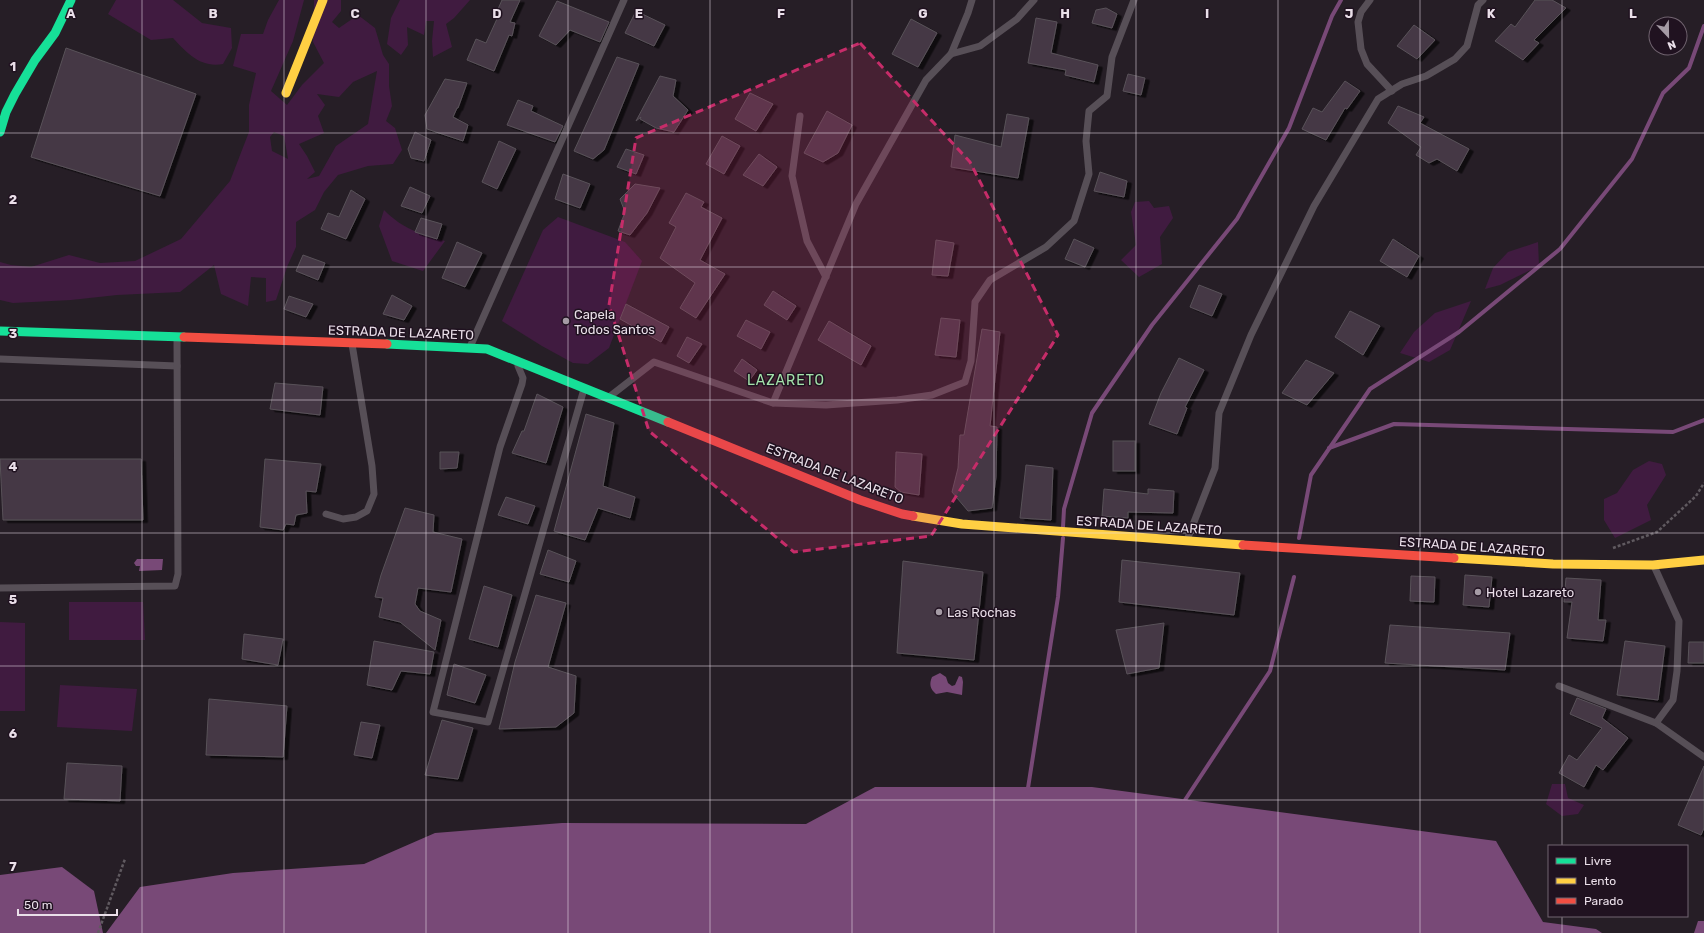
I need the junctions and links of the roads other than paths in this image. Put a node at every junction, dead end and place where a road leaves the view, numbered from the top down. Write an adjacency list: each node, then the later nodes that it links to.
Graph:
1 (71, 0): 13 (street)
2 (323, 0): 11 (street)
3 (624, 0): 18 (lane)
4 (972, 0): 9 (lane)
5 (1034, 0): 9 (lane)
6 (1134, 0): 24 (lane)
7 (1370, 0): 10 (lane)
8 (1483, 0): 10 (lane)
9 (951, 54): 14 (lane)
10 (1392, 91): 26 (lane)
11 (286, 93)
12 (800, 116): 14 (lane)
13 (0, 132)
14 (826, 277): 24 (lane)
15 (0, 331): 16 (street, ESTRADA DE LAZARETO)
16 (177, 337): 17 (street, ESTRADA DE LAZARETO); 21 (lane)
17 (352, 343): 18 (street, ESTRADA DE LAZARETO); 25 (lane)
18 (470, 347): 20 (street, ESTRADA DE LAZARETO)
19 (0, 359): 21 (lane)
20 (512, 359): 22 (street, ESTRADA DE LAZARETO); 22 (lane)
21 (177, 366): 29 (lane)
22 (584, 389): 23 (street, ESTRADA DE LAZARETO)
23 (607, 398): 24 (lane); 26 (street, ESTRADA DE LAZARETO)
24 (773, 403)
25 (326, 514)
26 (1187, 542): 28 (street, ESTRADA DE LAZARETO)
27 (1704, 560): 28 (street, ESTRADA DE LAZARETO)
28 (1654, 565): 31 (lane)
29 (0, 588)
30 (1558, 686): 31 (lane)
31 (1656, 722): 32 (lane)
32 (1704, 757)

